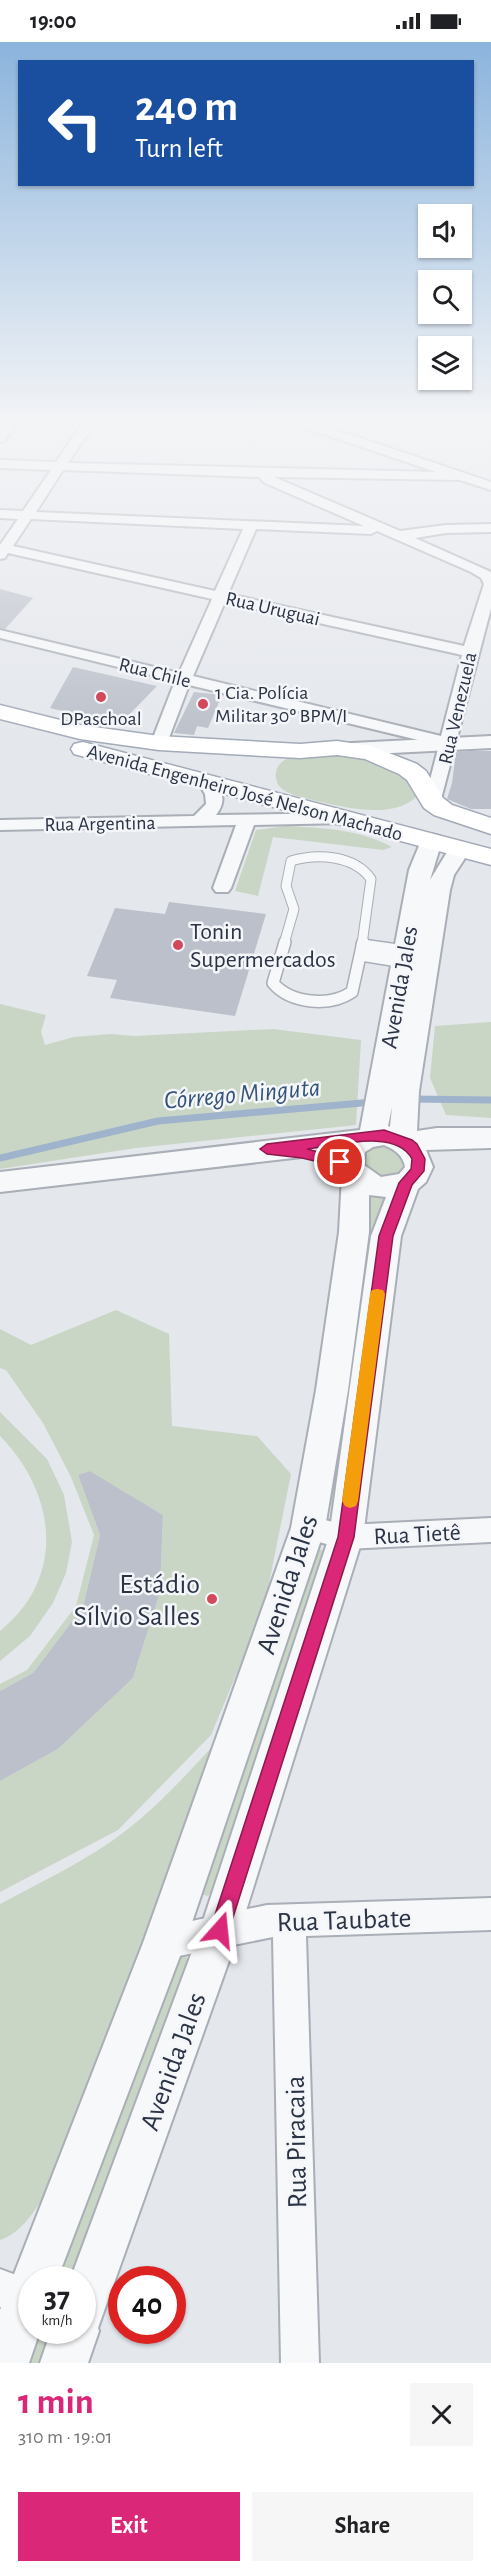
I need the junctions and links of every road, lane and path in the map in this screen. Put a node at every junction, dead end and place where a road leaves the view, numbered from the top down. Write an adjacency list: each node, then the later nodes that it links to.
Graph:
1 (20, 526): 7 (street)
2 (250, 526): 8 (street)
3 (256, 526): 6 (street)
4 (374, 526): 6 (street, Rua Venezuela)
5 (491, 528): 6 (street)
6 (391, 534): 9 (street, Rua Venezuela)
7 (3, 551): 8 (street, Rua Uruguai)
8 (219, 596): 11 (street, Rua Uruguai); 12 (street)
9 (485, 624): 11 (street, Rua Venezuela)
10 (0, 634): 12 (street, Rua Chile)
11 (470, 652): 17 (street, Rua Venezuela)
12 (184, 679): 16 (street); 17 (street, Rua Chile)
13 (0, 712): 16 (main road, Avenida Engenheiro José Nelson Machado)
14 (0, 726): 20 (main road, Avenida Engenheiro José Nelson Machado)
15 (491, 742): 17 (street)
16 (159, 743): 19 (main road, Avenida Engenheiro José Nelson Machado)
17 (449, 743): 18 (street); 21 (street, Rua Venezuela)
18 (352, 749): 19 (main road, Avenida Engenheiro José Nelson Machado); 21 (main road, Avenida Engenheiro José Nelson Machado)
19 (300, 751): 22 (main road)
20 (207, 784): 22 (main road, Avenida Engenheiro José Nelson Machado); 26 (street)
21 (434, 802): 23 (main road); 24 (main road, Avenida Engenheiro José Nelson Machado)
22 (284, 803): 23 (main road, Avenida Engenheiro José Nelson Machado)
23 (346, 818): 27 (street, Rua Argentina); 30 (main road, Avenida Engenheiro José Nelson Machado)
24 (465, 819): 25 (lane); 29 (main road, Avenida Engenheiro José Nelson Machado)
25 (491, 819)
26 (200, 820): 27 (street, Rua Argentina); 28 (street, Rua Argentina)
27 (247, 820): 32 (street)
28 (0, 825)
29 (491, 826)
30 (431, 841): 31 (main road, Avenida Engenheiro José Nelson Machado); 34 (street, Avenida Jales)
31 (481, 853): 35 (street, Avenida Jales)
32 (222, 888)
33 (361, 950): 33 (lane); 34 (lane)
34 (404, 956): 35 (street, Avenida Jales)
35 (393, 1098): 36 (street, Avenida Jales); 38 (street, Avenida Jales)
36 (367, 1138): 38 (street); 39 (street); 40 (street)
37 (491, 1139): 38 (street); 41 (street)
38 (405, 1142): 41 (street)
39 (267, 1149): 40 (street); 42 (street)
40 (352, 1171): 41 (street); 43 (street, Avenida Jales)
41 (411, 1177): 45 (street, Avenida Jales)
42 (0, 1182)
43 (308, 1528): 45 (street, Rua Tietê); 49 (street, Avenida Jales)
44 (491, 1530): 45 (street, Rua Tietê)
45 (346, 1537): 48 (street, Avenida Jales)
46 (491, 1914): 47 (street, Rua Taubate)
47 (289, 1920): 48 (street, Rua Taubate); 56 (street, Rua Piracaia)
48 (220, 1930): 49 (street, Rua Taubate); 51 (street, Avenida Jales)
49 (164, 1943): 50 (street, Avenida Jales)
50 (32, 2266)
51 (96, 2272)
52 (18, 2309): 54 (street, Avenida Jales)
53 (71, 2344): 55 (street)
54 (5, 2363)
55 (64, 2363)
56 (300, 2363)

